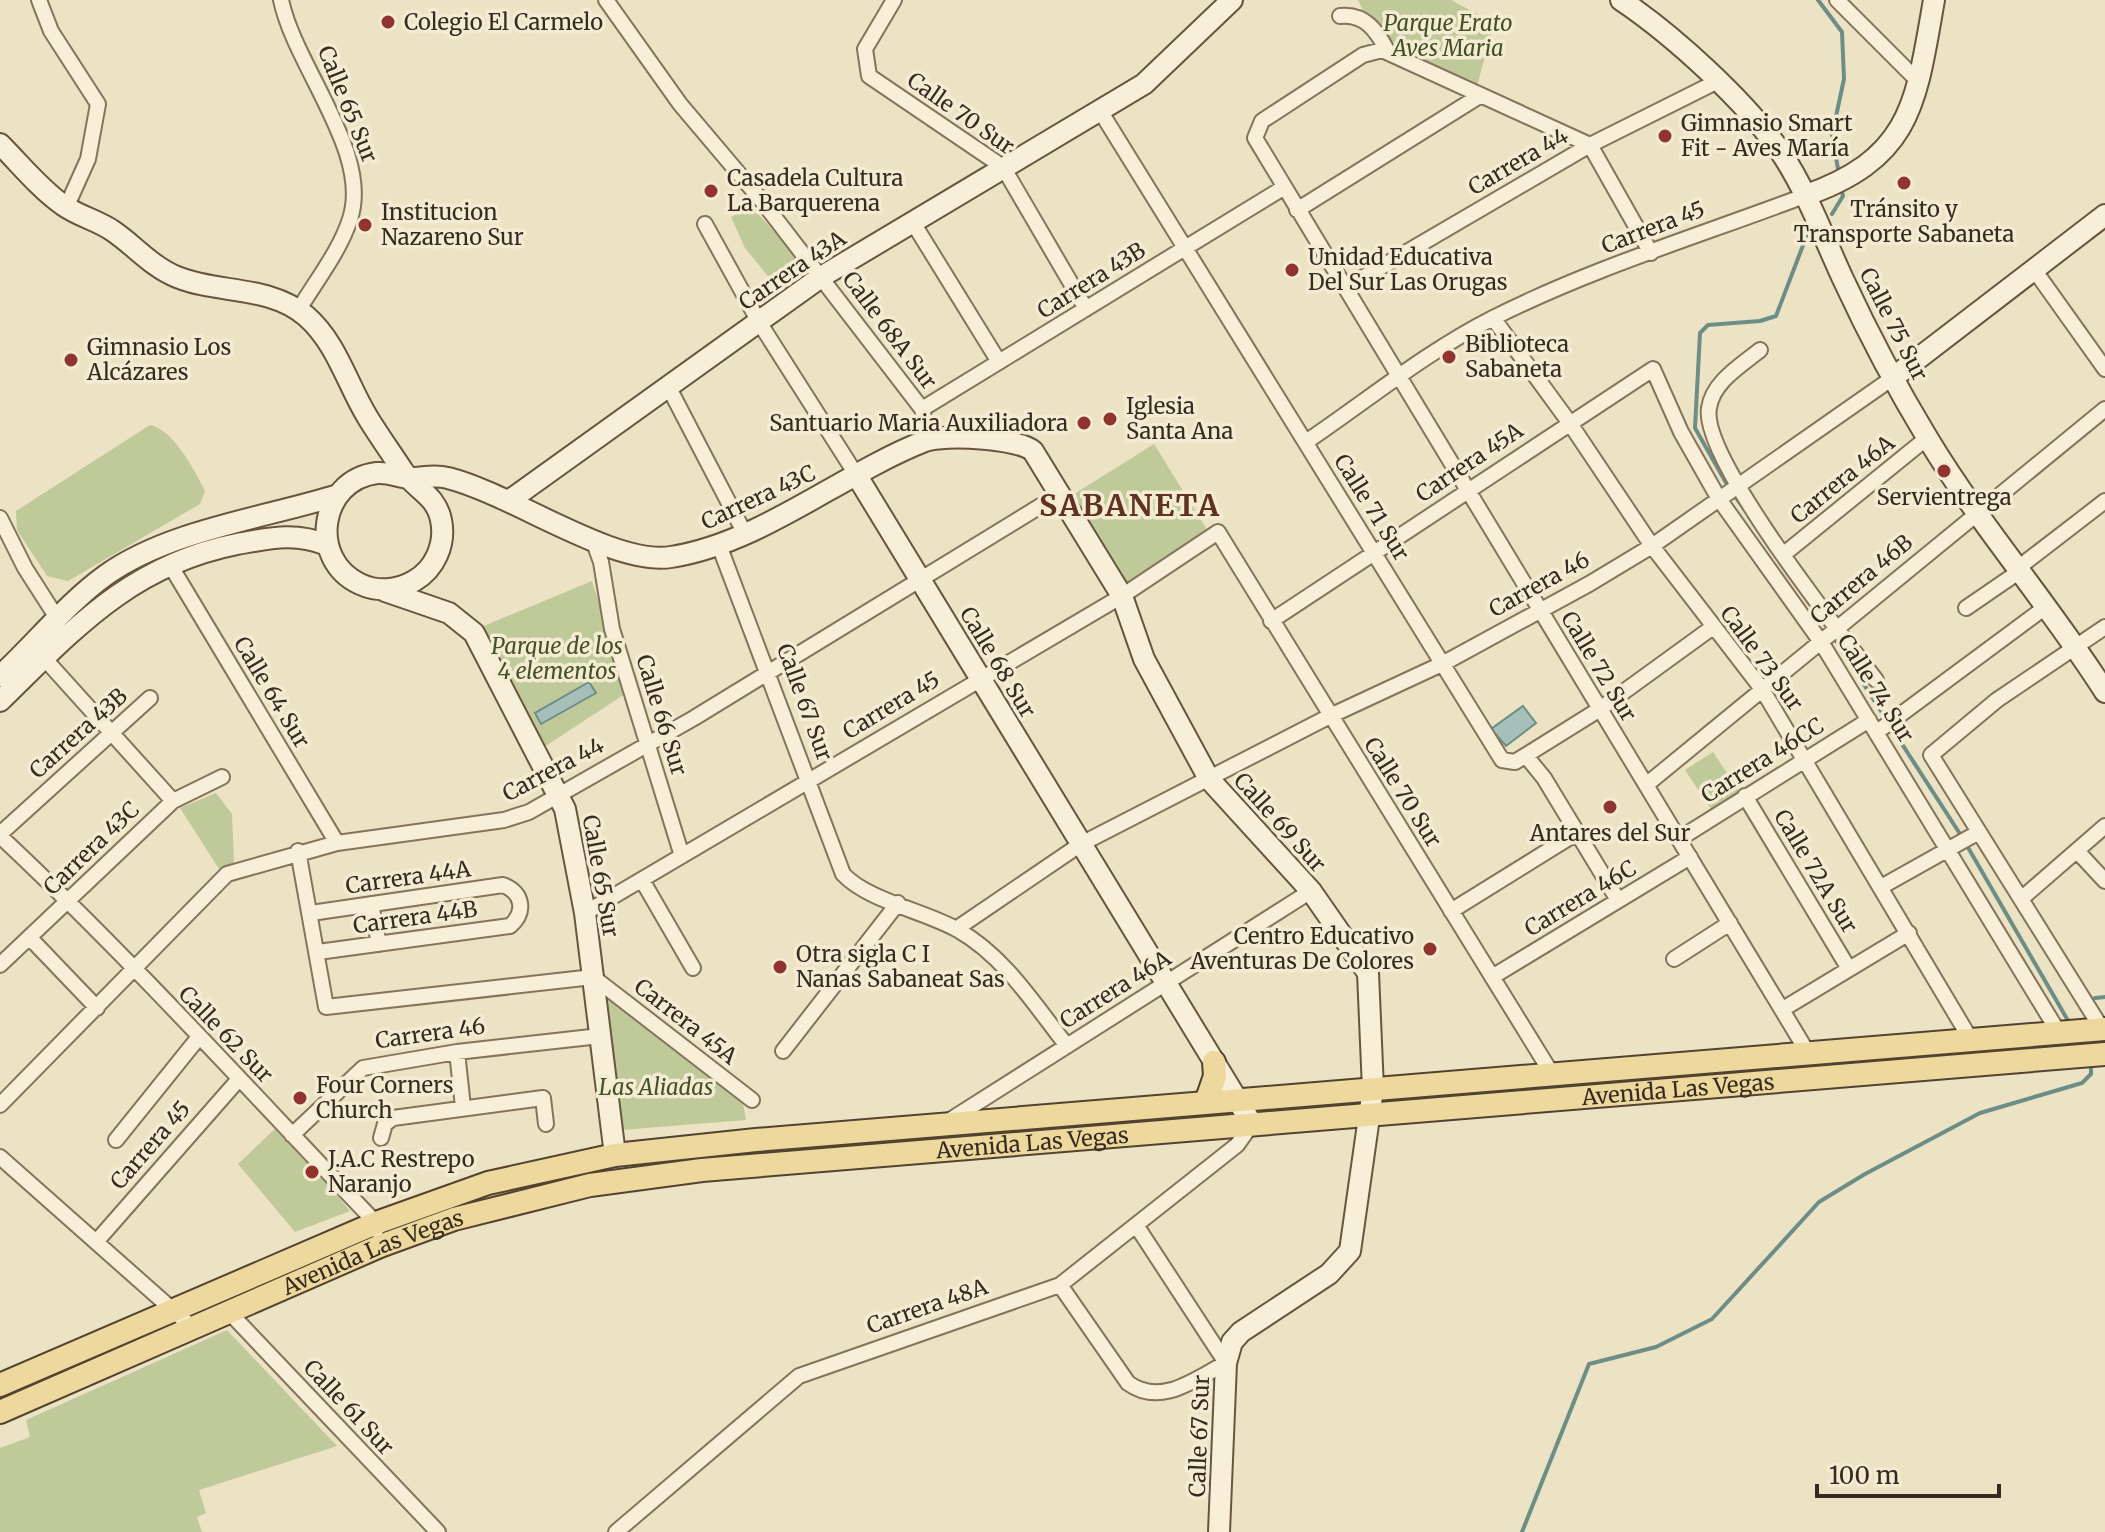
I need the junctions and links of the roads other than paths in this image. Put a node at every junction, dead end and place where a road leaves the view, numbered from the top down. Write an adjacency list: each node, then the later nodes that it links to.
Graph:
1 (39, 0): 20 (street)
2 (281, 0): 31 (street, Calle 65 Sur)
3 (606, 0): 28 (street, Calle 68A Sur)
4 (894, 0): 17 (street, Calle 70 Sur)
5 (1232, 0): 14 (street, Carrera 43A)
6 (1621, 0): 11 (street, Calle 75 Sur)
7 (1837, 0): 12 (street)
8 (1934, 0): 12 (street, Carrera 45)
9 (1340, 16): 10 (street)
10 (1382, 51): 13 (street); 18 (street, Calle 72 Sur)
11 (1716, 82): 16 (street, Carrera 44); 19 (street, Calle 75 Sur)
12 (1919, 82): 19 (street, Carrera 45)
13 (1481, 95): 16 (street); 21 (street)
14 (1099, 109): 17 (street, Carrera 43A); 25 (street, Calle 71 Sur)
15 (0, 144): 20 (street)
16 (1590, 145): 26 (street); 29 (street, Carrera 44)
17 (1003, 167): 23 (street, Carrera 43A); 30 (street, Calle 70 Sur)
18 (1283, 188): 21 (street, Calle 72 Sur); 25 (street, Carrera 43B)
19 (1804, 196): 26 (street, Carrera 45); 39 (street, Calle 75 Sur)
20 (66, 208): 31 (street)
21 (1297, 210): 29 (street, Calle 72 Sur)
22 (2105, 215): 27 (street, Carrera 46)
23 (912, 221): 28 (street, Carrera 43A); 35 (street)
24 (705, 224): 33 (street, Calle 68 Sur)
25 (1185, 248): 30 (street, Carrera 43B); 46 (street, Calle 71 Sur)
26 (1651, 253): 32 (street, Carrera 45)
27 (2033, 268): 37 (street); 39 (street, Carrera 46)
28 (821, 277): 33 (street, Carrera 43A); 41 (street, Calle 68A Sur)
29 (1347, 287): 38 (street, Calle 72 Sur)
30 (1086, 309): 35 (street, Carrera 43B)
31 (298, 311): 49 (street)
32 (1493, 318): 38 (street, Carrera 45); 43 (street, Calle 73 Sur)
33 (759, 322): 40 (street, Carrera 43A); 48 (street, Calle 68 Sur)
34 (1760, 350): 51 (street, Calle 74 Sur)
35 (999, 362): 41 (street, Carrera 43B)
36 (1653, 369): 43 (street, Carrera 45A); 51 (street, Calle 74 Sur)
37 (2105, 369)
38 (1397, 376): 46 (street, Carrera 45); 50 (street, Calle 72 Sur)
39 (1894, 377): 44 (street, Calle 75 Sur); 51 (street, Carrera 46)
40 (668, 386): 54 (street, Carrera 43A); 58 (street)
41 (922, 409): 45 (street, Calle 68A Sur)
42 (2105, 409): 56 (street, Carrera 46B)
43 (1569, 422): 50 (street, Carrera 45A); 63 (street, Calle 73 Sur)
44 (1927, 438): 56 (street, Calle 75 Sur); 65 (street, Carrera 46A)
45 (929, 439): 47 (street, Carrera 43C); 48 (street, Carrera 43C)
46 (1306, 442): 64 (street, Calle 71 Sur)
47 (1026, 445): 52 (street, Calle 69 Sur)
48 (857, 476): 58 (street, Carrera 43C); 68 (street, Calle 68 Sur)
49 (408, 478): 53 (street); 54 (street); 69 (street)
50 (1465, 491): 64 (street, Carrera 45A); 73 (street, Calle 72 Sur)
51 (1729, 492): 63 (street, Carrera 46); 65 (street, Calle 74 Sur); 78 (street, Calle 74 Sur)
52 (1060, 494): 68 (street, Carrera 44); 70 (street, Calle 69 Sur)
53 (338, 495): 61 (street); 74 (street)
54 (510, 500): 60 (street, Carrera 43C)
55 (2105, 501): 67 (street)
56 (1976, 512): 67 (street, Calle 75 Sur); 78 (street, Carrera 46B)
57 (0, 518): 74 (street)
58 (744, 532): 62 (street, Carrera 43C)
59 (1218, 532): 70 (street, Carrera 45); 75 (street, Calle 70 Sur)
60 (593, 540): 62 (street, Carrera 43C); 94 (street, Calle 66 Sur)
61 (327, 545): 66 (street); 69 (street)
62 (719, 545): 82 (street, Calle 67 Sur)
63 (1652, 546): 73 (street, Carrera 46); 76 (street, Calle 73 Sur)
64 (1374, 552): 75 (street, Carrera 45A); 81 (street, Calle 71 Sur)
65 (1784, 554): 78 (street, Calle 74 Sur)
66 (169, 563): 80 (street); 109 (street, Calle 64 Sur)
67 (2019, 570): 71 (street, Calle 75 Sur); 72 (street)
68 (920, 581): 82 (street, Carrera 44); 84 (street, Calle 68 Sur)
69 (382, 589): 101 (street, Calle 65 Sur)
70 (1122, 596): 84 (street, Carrera 45); 98 (street, Calle 69 Sur)
71 (2047, 606): 79 (street, Calle 75 Sur); 92 (street, Carrera 46CC)
72 (1966, 608)
73 (1540, 612): 81 (street, Carrera 46); 90 (street, Calle 72 Sur)
74 (57, 618): 83 (street)
75 (1271, 621): 91 (street, Calle 70 Sur)
76 (1713, 627): 86 (street, Calle 73 Sur); 90 (street)
77 (2105, 627): 79 (street)
78 (1829, 635): 85 (street, Calle 74 Sur); 86 (street, Carrera 46B); 92 (street, Calle 74 Sur)
79 (2075, 648): 87 (street, Calle 75 Sur); 105 (street, Calle 74 Sur)
80 (44, 658): 89 (street); 93 (street)
81 (1444, 663): 91 (street, Carrera 46); 95 (street, Calle 71 Sur)
82 (770, 672): 94 (street, Carrera 44); 99 (street, Calle 67 Sur)
83 (0, 676)
84 (981, 680): 99 (street, Carrera 45); 110 (street, Calle 68 Sur)
85 (1876, 680)
86 (1762, 689): 96 (street, Calle 73 Sur); 100 (street, Carrera 46B)
87 (2105, 692)
88 (150, 698): 93 (street, Carrera 43B)
89 (0, 701)
90 (1600, 709): 95 (street); 100 (street, Calle 72 Sur)
91 (1330, 716): 98 (street, Carrera 46); 125 (street, Calle 70 Sur)
92 (1877, 726): 96 (street, Carrera 46CC); 111 (street, Calle 74 Sur)
93 (113, 730): 103 (street); 107 (street, Carrera 43B)
94 (649, 742): 101 (street, Carrera 44); 114 (street, Calle 66 Sur)
95 (1526, 756): 106 (street)
96 (1805, 759): 102 (street, Carrera 46CC); 118 (street, Calle 73 Sur)
97 (222, 777): 103 (street, Carrera 43C)
98 (1218, 781): 110 (street, Carrera 46); 119 (street, Calle 69 Sur)
99 (808, 782): 114 (street, Carrera 45); 123 (street, Calle 67 Sur)
100 (1646, 785): 108 (street, Calle 72 Sur)
101 (558, 796): 109 (street, Carrera 44); 127 (street, Calle 65 Sur)
102 (1745, 796): 108 (street, Carrera 46CC); 139 (street, Calle 72A Sur)
103 (173, 801): 122 (street, Carrera 43C)
104 (2105, 826): 113 (street)
105 (1976, 833): 111 (street); 120 (street, Calle 74 Sur)
106 (1575, 834): 121 (street); 125 (street)
107 (0, 835): 122 (street, Calle 62 Sur)
108 (1679, 839): 115 (street, Calle 72 Sur)
109 (337, 843): 112 (street, Carrera 44)
110 (1081, 844): 130 (street, Carrera 46); 142 (street, Calle 68 Sur)
111 (1954, 846): 118 (street); 145 (street, Calle 74 Sur)
112 (298, 851): 126 (street); 137 (street, Carrera 44)
113 (2078, 852): 117 (street); 120 (street)
114 (682, 856): 116 (street, Carrera 45)
115 (1690, 857): 121 (street, Carrera 46C); 129 (street, Calle 72 Sur)
116 (642, 880): 127 (street, Carrera 45); 138 (street)
117 (2105, 881)
118 (1881, 887): 131 (street, Calle 73 Sur)
119 (1311, 891): 142 (street, Carrera 46A); 157 (street, Calle 69 Sur)
120 (2021, 899): 145 (street, Calle 74 Sur)
121 (1618, 900): 141 (street, Carrera 46C)
122 (70, 902): 132 (street, Carrera 43C); 137 (street, Calle 62 Sur)
123 (898, 903): 130 (street, Calle 67 Sur); 150 (street)
124 (371, 904): 126 (street, Carrera 44A); 128 (street, Carrera 44A); 133 (street)
125 (1451, 911): 141 (street, Calle 70 Sur)
126 (311, 913): 134 (street)
127 (585, 913): 140 (street, Calle 65 Sur)
128 (516, 921): 133 (street, Carrera 44B)
129 (1730, 923): 135 (street); 144 (street, Calle 72 Sur)
130 (956, 929): 149 (street, Calle 67 Sur)
131 (1909, 933): 139 (street); 148 (street, Calle 73 Sur)
132 (30, 938): 136 (street, Carrera 43C); 143 (street)
133 (379, 944): 134 (street, Carrera 44B)
134 (318, 952): 140 (street)
135 (1674, 959)
136 (0, 965)
137 (132, 967): 143 (street, Carrera 44); 147 (street, Calle 62 Sur)
138 (693, 968)
139 (1849, 969): 144 (street)
140 (593, 977): 146 (street, Calle 65 Sur); 159 (street, Carrera 45A)
141 (1492, 977): 155 (street, Calle 70 Sur)
142 (1166, 983): 149 (street, Carrera 46A); 154 (street, Calle 68 Sur)
143 (97, 1008): 161 (street, Carrera 44)
144 (1783, 1009): 152 (street, Calle 72 Sur)
145 (2084, 1031): 148 (main road, Avenida Las Vegas)
146 (600, 1036): 151 (street, Carrera 46); 170 (street, Calle 65 Sur)
147 (199, 1037): 156 (street, Calle 62 Sur); 169 (street)
148 (1971, 1040): 152 (main road, Avenida Las Vegas)
149 (1067, 1046): 165 (street, Carrera 46A)
150 (783, 1051)
151 (457, 1052): 162 (street); 167 (street, Carrera 46)
152 (1808, 1053): 155 (main road, Avenida Las Vegas)
153 (2102, 1054): 163 (main road, Avenida Las Vegas)
154 (1214, 1062): 158 (street, Calle 68 Sur); 160 (main road)
155 (1552, 1074): 157 (main road, Avenida Las Vegas)
156 (239, 1079): 167 (street, Calle 62 Sur); 174 (street, Carrera 45)
157 (1373, 1089): 158 (main road, Avenida Las Vegas); 163 (street, Calle 69 Sur)
158 (1237, 1099): 160 (main road, Avenida Las Vegas); 166 (street, Calle 68 Sur)
159 (752, 1100)
160 (1206, 1102): 165 (main road, Avenida Las Vegas)
161 (0, 1105)
162 (463, 1107): 164 (street); 168 (street)
163 (1370, 1113): 166 (main road, Avenida Las Vegas); 180 (street, Calle 69 Sur)
164 (546, 1124)
165 (943, 1124): 170 (main road, Avenida Las Vegas)
166 (1252, 1124): 173 (street, Carrera 48A); 175 (main road, Avenida Las Vegas)
167 (292, 1135): 172 (street, Calle 62 Sur)
168 (381, 1138)
169 (116, 1140)
170 (615, 1155): 172 (main road, Avenida Las Vegas)
171 (0, 1157): 174 (street)
172 (376, 1223): 175 (street); 177 (main road, Avenida Las Vegas)
173 (1136, 1225): 176 (street, Carrera 48A); 180 (street, Calle 67 Sur)
174 (96, 1242): 177 (street)
175 (293, 1284): 178 (main road, Avenida Las Vegas)
176 (1060, 1285): 180 (street); 184 (street, Carrera 48A)
177 (173, 1310): 179 (street); 181 (main road, Avenida Las Vegas)
178 (229, 1312): 179 (main road, Avenida Las Vegas); 183 (street, Calle 61 Sur)
179 (192, 1327): 182 (main road, Avenida Las Vegas)
180 (1226, 1363): 185 (street, Calle 67 Sur)
181 (0, 1385)
182 (0, 1412)
183 (438, 1532)
184 (616, 1532)
185 (1219, 1532)

